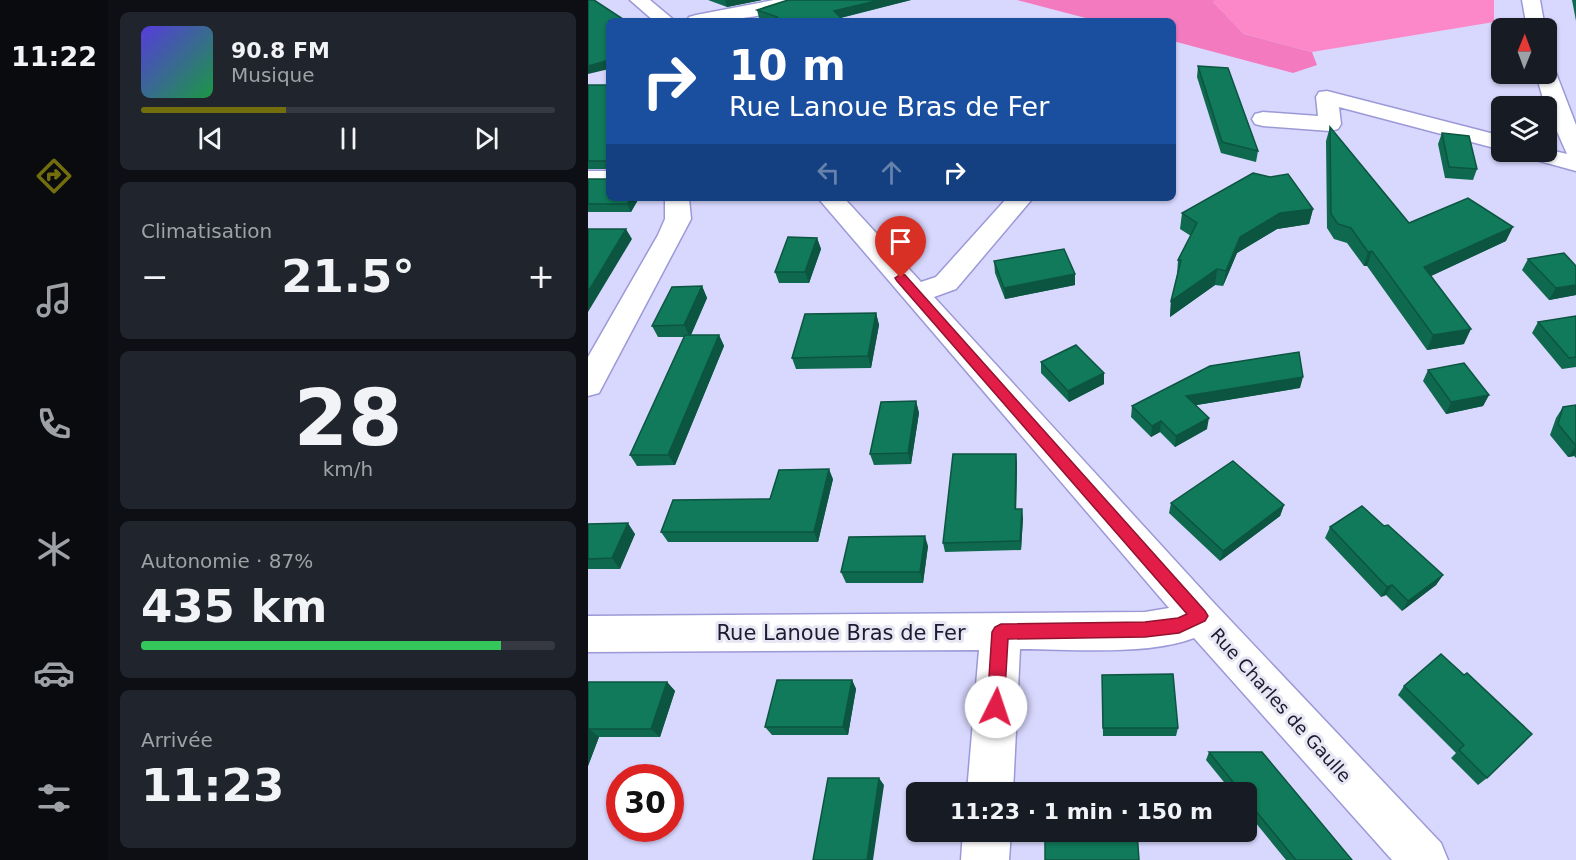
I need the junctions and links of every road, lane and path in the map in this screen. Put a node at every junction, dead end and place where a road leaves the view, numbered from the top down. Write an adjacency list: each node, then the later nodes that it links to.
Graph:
1 (639, 0): 4 (street)
2 (786, 0): 5 (street)
3 (1531, 0): 6 (street)
4 (662, 18)
5 (711, 18)
6 (1534, 18)
7 (1551, 84): 9 (street)
8 (1263, 119): 10 (street)
9 (1570, 123): 11 (street)
10 (1491, 140)
11 (1576, 150)
12 (1557, 159): 13 (street)
13 (1576, 164)
14 (588, 178): 15 (street)
15 (606, 178)
16 (677, 201): 20 (street)
17 (833, 201): 19 (street, Rue Charles de Gaulle)
18 (1018, 201): 19 (street)
19 (915, 294): 21 (street, Rue Charles de Gaulle)
20 (588, 385)
21 (1200, 616): 22 (street, Rue Lanoue Bras de Fer); 27 (street, Rue Charles de Gaulle)
22 (1001, 632): 23 (street, Rue Lanoue Bras de Fer); 24 (street)
23 (588, 634)
24 (991, 782)
25 (986, 842): 26 (street)
26 (985, 860)
27 (1424, 860)

